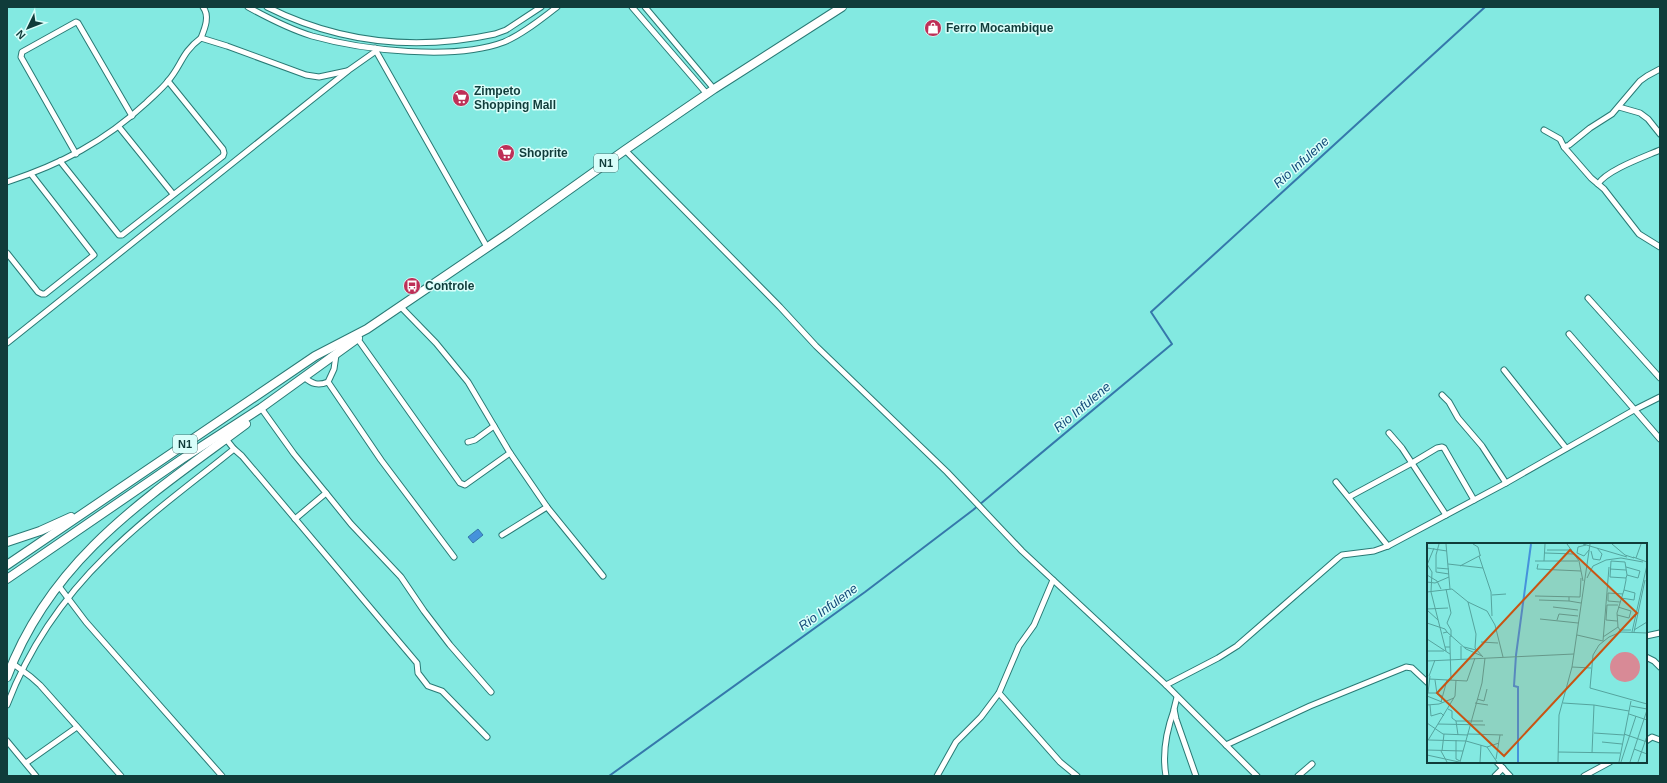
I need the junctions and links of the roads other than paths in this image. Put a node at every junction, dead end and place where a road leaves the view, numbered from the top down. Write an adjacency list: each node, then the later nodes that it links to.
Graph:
1 (203, 7): 9 (street)
2 (248, 7): 10 (street)
3 (267, 7): 4 (street)
4 (541, 7)
5 (557, 7): 10 (street)
6 (632, 7): 14 (street)
7 (645, 7): 14 (street)
8 (842, 7): 14 (highway, N1)
9 (201, 38): 11 (street); 13 (street)
10 (376, 50): 11 (street); 29 (street)
11 (349, 70): 37 (street)
12 (1660, 70): 15 (street)
13 (168, 81): 16 (street); 28 (street)
14 (711, 92): 21 (highway, N1)
15 (1619, 107): 19 (street); 20 (street)
16 (132, 116): 17 (street); 23 (street)
17 (119, 127): 23 (street); 28 (street)
18 (1544, 130): 20 (street)
19 (1660, 134)
20 (1564, 147): 27 (street)
21 (625, 150): 29 (highway, N1); 72 (street)
22 (1660, 150): 27 (street)
23 (76, 154): 24 (street)
24 (60, 161): 25 (street); 28 (street)
25 (31, 174): 26 (street); 31 (street)
26 (7, 182)
27 (1598, 184): 30 (street)
28 (173, 194)
29 (487, 247): 33 (highway, N1)
30 (1660, 247)
31 (7, 253)
32 (1588, 298): 41 (street)
33 (400, 306): 34 (highway, N1); 47 (street)
34 (367, 329): 36 (highway, N1); 62 (highway, N1)
35 (1569, 334): 46 (street)
36 (357, 338): 38 (highway, N1); 54 (street)
37 (7, 343)
38 (336, 355): 40 (highway, N1); 42 (street)
39 (1504, 370): 52 (street)
40 (304, 377): 42 (street); 45 (highway, N1)
41 (1660, 378)
42 (328, 382): 68 (street)
43 (1442, 395): 57 (street)
44 (1660, 397): 46 (street)
45 (260, 409): 49 (highway); 58 (street); 71 (highway, N1)
46 (1634, 410): 50 (street); 52 (street)
47 (494, 426): 51 (street); 54 (street)
48 (1389, 433): 55 (street)
49 (226, 439): 53 (street); 73 (highway)
50 (1660, 439)
51 (468, 442)
52 (1566, 448): 57 (street)
53 (234, 449): 64 (street); 74 (street)
54 (510, 453): 61 (street)
55 (1412, 463): 59 (street); 60 (street); 63 (street)
56 (1336, 482): 59 (street)
57 (1506, 483): 60 (street)
58 (326, 493): 64 (street); 84 (street)
59 (1349, 497): 67 (street)
60 (1474, 500): 63 (street)
61 (547, 507): 65 (street); 70 (street)
62 (86, 511): 66 (highway); 69 (highway, N1)
63 (1446, 516): 67 (street)
64 (295, 519): 90 (street)
65 (502, 535)
66 (7, 542)
67 (1388, 546): 83 (street)
68 (454, 557)
69 (7, 565)
70 (603, 576)
71 (7, 579)
72 (1053, 580): 83 (street); 85 (street)
73 (58, 585): 74 (street); 78 (highway)
74 (68, 598): 80 (street); 102 (street)
75 (1660, 633): 76 (street)
76 (1647, 636)
77 (1647, 658): 79 (street)
78 (12, 663): 80 (street); 81 (highway)
79 (1660, 667)
80 (23, 670): 87 (street); 89 (street)
81 (7, 677)
82 (1427, 682): 94 (street)
83 (1166, 685): 86 (street)
84 (491, 692)
85 (999, 693): 103 (street); 104 (street)
86 (1177, 697): 88 (street); 94 (street)
87 (7, 705)
88 (1174, 709): 105 (street); 106 (street)
89 (77, 727): 97 (street); 101 (street)
90 (487, 737)
91 (1659, 739): 92 (street)
92 (1647, 740)
93 (7, 741): 97 (street)
94 (1226, 745): 107 (street)
95 (1498, 763): 99 (street)
96 (1608, 763): 111 (street)
97 (26, 764): 100 (street)
98 (1312, 764): 108 (street)
99 (1503, 768): 109 (street); 110 (street)
100 (36, 776)
101 (120, 776)
102 (222, 776)
103 (937, 776)
104 (1077, 776)
105 (1166, 776)
106 (1196, 776)
107 (1257, 776)
108 (1298, 776)
109 (1496, 776)
110 (1510, 776)
111 (1584, 776)

